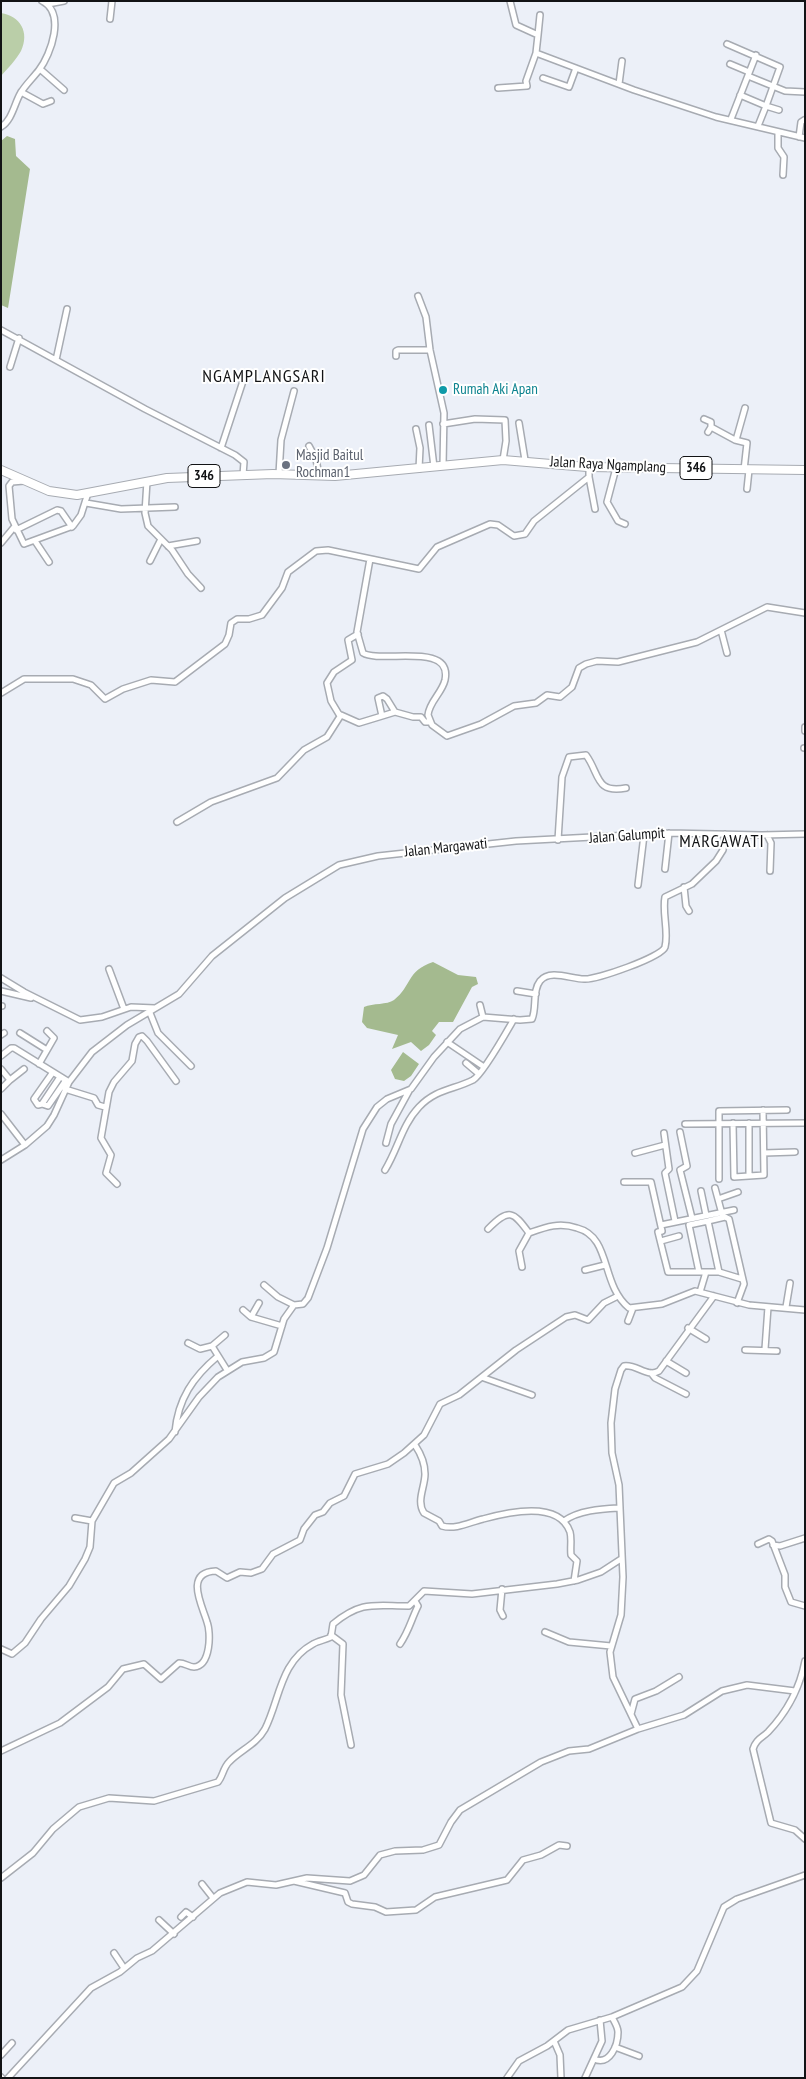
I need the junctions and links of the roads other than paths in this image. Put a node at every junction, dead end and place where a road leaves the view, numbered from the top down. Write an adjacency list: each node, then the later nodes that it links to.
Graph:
1 (112, 1): 6 (street)
2 (510, 1): 7 (street)
3 (62, 2): 4 (street)
4 (45, 3): 14 (street)
5 (540, 15): 7 (street)
6 (110, 19)
7 (538, 35): 9 (street)
8 (727, 44): 10 (street)
9 (536, 53): 13 (street); 19 (street)
10 (756, 55): 15 (street); 18 (street)
11 (622, 62): 17 (street)
12 (730, 64): 15 (street)
13 (576, 68): 16 (street); 17 (street)
14 (40, 69): 20 (street); 21 (street)
15 (749, 74): 18 (street); 23 (street)
16 (543, 78)
17 (619, 84): 27 (street)
18 (773, 86): 22 (street); 25 (street)
19 (498, 88)
20 (64, 90)
21 (21, 92): 24 (street); 30 (street)
22 (805, 92)
23 (740, 95): 25 (street); 27 (street)
24 (50, 101)
25 (766, 106): 26 (street); 29 (street)
26 (780, 110)
27 (731, 119): 29 (street)
28 (804, 120): 32 (street)
29 (758, 126): 31 (street)
30 (1, 127)
31 (778, 132): 32 (street); 33 (street)
32 (802, 138)
33 (783, 176)
34 (418, 296): 38 (street)
35 (67, 309): 40 (street)
36 (1, 330): 37 (street)
37 (19, 338): 40 (street); 41 (street)
38 (430, 350): 39 (street); 47 (street)
39 (396, 356)
40 (56, 360): 52 (street)
41 (10, 367)
42 (245, 375): 52 (street)
43 (294, 391): 63 (street)
44 (745, 408): 50 (street)
45 (704, 419): 50 (street)
46 (519, 423): 54 (street)
47 (443, 424): 53 (street); 55 (street)
48 (429, 425): 56 (street)
49 (416, 429): 60 (street)
50 (736, 440): 61 (street)
51 (309, 446): 65 (street)
52 (221, 448): 64 (street)
53 (502, 460): 54 (main road, Jalan Raya Ngamplang / 346); 55 (main road, Jalan Raya Ngamplang / 346)
54 (525, 460): 57 (main road, Jalan Raya Ngamplang / 346)
55 (443, 466): 56 (main road, Jalan Raya Ngamplang / 346)
56 (434, 467): 60 (main road, Jalan Raya Ngamplang / 346)
57 (587, 467): 58 (main road, Jalan Raya Ngamplang / 346); 66 (street)
58 (616, 468): 61 (main road, Jalan Raya Ngamplang / 346); 75 (street)
59 (1, 470): 67 (main road, 346)
60 (416, 470): 65 (main road, 346)
61 (746, 470): 62 (main road, Jalan Raya Ngamplang / 346); 69 (street)
62 (805, 470)
63 (279, 474): 64 (main road, 346); 65 (main road, 346)
64 (244, 475): 68 (main road, 346)
65 (319, 476)
66 (589, 476): 74 (street); 83 (street)
67 (24, 481): 70 (main road, 346); 77 (street)
68 (147, 481): 70 (main road, 346); 73 (street)
69 (747, 489)
70 (88, 494): 71 (street)
71 (86, 503): 73 (street); 76 (street)
72 (175, 507): 73 (street)
73 (145, 508): 78 (street)
74 (595, 509)
75 (625, 524)
76 (72, 527): 77 (street); 79 (street)
77 (15, 528): 79 (street); 81 (street)
78 (161, 539): 82 (street); 84 (street)
79 (35, 541): 85 (street)
80 (197, 541): 82 (street)
81 (1, 543)
82 (168, 546): 86 (street)
83 (370, 560): 89 (street); 91 (street)
84 (150, 561)
85 (49, 562)
86 (201, 588)
87 (805, 613): 88 (street)
88 (722, 632): 90 (street); 95 (street)
89 (358, 635): 93 (street); 95 (street)
90 (727, 653)
91 (1, 693)
92 (395, 712): 94 (street); 94 (street); 95 (street)
93 (340, 716): 94 (street); 99 (street)
94 (382, 716)
95 (430, 723)
96 (805, 727): 97 (street)
97 (805, 731)
98 (626, 788): 105 (street)
99 (176, 822)
100 (669, 833): 101 (street, Jalan Galumpit); 103 (street, Jalan Galumpit); 107 (street)
101 (725, 834): 104 (street, Jalan Galumpit); 110 (street)
102 (805, 834): 104 (street, Jalan Galumpit)
103 (644, 835): 106 (street, Jalan Galumpit); 109 (street)
104 (767, 835): 108 (street)
105 (558, 840): 106 (street, Jalan Margawati); 119 (street, Jalan Margawati)
106 (570, 840)
107 (665, 869)
108 (770, 871)
109 (638, 885)
110 (684, 887): 111 (street); 116 (street)
111 (689, 911)
112 (109, 969): 120 (street)
113 (1, 978): 117 (street)
114 (1, 991): 117 (street)
115 (517, 991): 116 (street)
116 (536, 994): 123 (street)
117 (37, 999): 120 (street)
118 (480, 1006): 122 (street)
119 (158, 1008): 120 (street); 121 (street, Jalan Margawati)
120 (124, 1009)
121 (150, 1013): 131 (street); 139 (street, Jalan Margawati)
122 (483, 1017): 123 (street); 126 (street)
123 (514, 1019): 132 (street)
124 (48, 1031): 127 (street)
125 (20, 1033): 127 (street)
126 (447, 1042): 132 (street); 143 (street)
127 (47, 1050): 130 (street)
128 (1, 1056): 130 (street)
129 (466, 1063): 136 (street)
130 (39, 1064): 135 (street)
131 (191, 1066)
132 (484, 1067): 136 (street)
133 (1, 1068): 138 (street)
134 (24, 1069): 138 (street)
135 (53, 1072): 137 (street); 144 (street)
136 (479, 1074): 164 (street)
137 (60, 1077): 139 (street); 144 (street)
138 (10, 1080): 141 (street)
139 (67, 1081): 142 (street); 144 (street)
140 (176, 1081): 145 (street)
141 (1, 1089)
142 (65, 1089): 145 (street); 158 (street)
143 (409, 1091): 157 (street); 197 (street)
144 (42, 1104)
145 (105, 1107): 168 (street)
146 (763, 1110): 147 (street); 151 (street); 154 (street)
147 (787, 1110)
148 (1, 1114): 158 (street)
149 (733, 1123): 150 (street); 154 (street); 165 (street)
150 (749, 1123): 151 (street); 165 (street)
151 (763, 1123): 152 (street); 162 (street)
152 (805, 1123)
153 (684, 1124): 154 (street)
154 (718, 1124): 166 (street)
155 (680, 1132): 175 (street)
156 (664, 1133): 159 (street)
157 (386, 1143)
158 (26, 1145): 163 (street)
159 (665, 1145): 161 (street); 177 (street)
160 (795, 1152): 162 (street)
161 (635, 1153)
162 (764, 1153): 165 (street)
163 (1, 1160)
164 (385, 1170)
165 (749, 1176)
166 (718, 1179)
167 (624, 1182): 178 (street)
168 (117, 1184)
169 (715, 1188): 172 (street)
170 (700, 1191): 176 (street)
171 (738, 1192): 172 (street)
172 (718, 1199): 174 (street)
173 (734, 1210): 174 (street)
174 (722, 1214): 176 (street)
175 (692, 1218): 176 (street); 177 (street)
176 (707, 1218): 186 (street); 188 (street); 189 (street)
177 (676, 1221): 178 (street)
178 (661, 1225): 182 (street)
179 (488, 1229): 180 (street)
180 (529, 1232): 183 (street); 184 (street)
181 (679, 1236): 182 (street)
182 (661, 1241): 186 (street)
183 (605, 1265): 185 (street); 193 (street)
184 (522, 1267)
185 (584, 1270)
186 (699, 1272): 187 (street)
187 (706, 1272): 188 (street); 192 (street)
188 (719, 1272): 189 (street)
189 (742, 1278): 196 (street)
190 (790, 1283): 199 (street)
191 (264, 1285): 197 (street)
192 (700, 1292): 194 (street); 200 (street)
193 (618, 1296): 200 (street); 219 (street)
194 (714, 1296): 196 (street); 206 (street)
195 (258, 1303): 203 (street)
196 (737, 1303): 198 (street)
197 (294, 1305): 205 (street)
198 (768, 1307): 199 (street); 211 (street)
199 (786, 1307): 202 (street)
200 (633, 1308): 204 (street)
201 (243, 1310): 203 (street)
202 (805, 1310)
203 (251, 1317): 205 (street)
204 (628, 1320)
205 (282, 1326): 216 (street)
206 (688, 1328): 208 (street); 215 (street)
207 (225, 1335): 210 (street)
208 (706, 1339)
209 (188, 1343): 210 (street)
210 (212, 1346): 214 (street)
211 (765, 1349): 212 (street); 213 (street)
212 (745, 1350)
213 (776, 1351)
214 (218, 1356): 216 (street); 222 (street)
215 (666, 1361): 217 (street); 218 (street)
216 (227, 1370): 222 (street)
217 (651, 1373): 220 (street); 224 (street)
218 (686, 1373)
219 (484, 1378): 221 (street); 223 (street)
220 (686, 1394)
221 (532, 1395)
222 (175, 1433): 226 (street)
223 (415, 1445): 227 (street); 248 (street)
224 (620, 1508): 227 (street); 231 (street)
225 (75, 1518): 226 (street)
226 (92, 1521): 241 (street)
227 (564, 1522): 232 (street)
228 (805, 1538): 230 (street)
229 (758, 1544): 230 (street)
230 (773, 1545): 235 (street)
231 (621, 1559): 232 (street); 240 (street)
232 (574, 1581): 233 (street)
233 (502, 1589): 234 (street); 236 (street)
234 (415, 1601): 238 (street); 239 (street)
235 (805, 1606)
236 (503, 1616)
237 (545, 1632): 240 (street)
238 (331, 1635): 247 (street); 252 (street)
239 (400, 1644)
240 (611, 1646): 245 (street)
241 (1, 1649)
242 (805, 1660): 244 (street)
243 (679, 1677): 245 (street)
244 (795, 1691): 246 (street); 249 (street)
245 (630, 1714): 246 (street)
246 (638, 1729): 253 (street)
247 (351, 1745)
248 (1, 1751)
249 (805, 1839)
250 (567, 1846): 253 (street)
251 (805, 1875): 262 (street)
252 (1, 1878)
253 (294, 1880): 255 (street)
254 (202, 1884): 255 (street)
255 (213, 1898): 257 (street)
256 (181, 1916): 257 (street)
257 (193, 1917): 259 (street)
258 (159, 1920): 259 (street)
259 (174, 1934): 261 (street)
260 (114, 1953): 261 (street)
261 (124, 1968): 270 (street)
262 (612, 2017): 263 (street); 266 (street)
263 (600, 2020): 264 (street); 269 (street)
264 (554, 2041): 271 (street); 272 (street)
265 (12, 2043): 267 (street)
266 (615, 2047): 268 (street); 269 (street)
267 (1, 2055)
268 (639, 2056)
269 (594, 2059): 273 (street)
270 (8, 2078)
271 (506, 2078)
272 (561, 2078)
273 (585, 2078)

